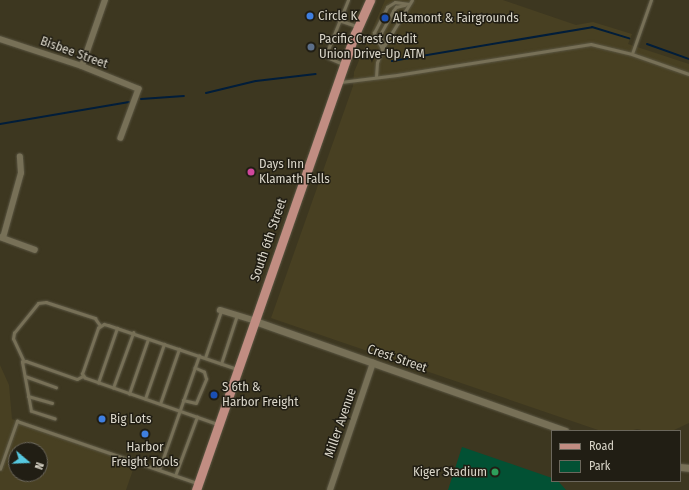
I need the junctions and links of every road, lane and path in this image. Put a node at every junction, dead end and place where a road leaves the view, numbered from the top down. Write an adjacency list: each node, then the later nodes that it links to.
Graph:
1 (105, 0): 13 (street)
2 (348, 0): 7 (lane)
3 (370, 0): 8 (main road, South 6th Street)
4 (412, 0): 6 (lane)
5 (651, 0): 11 (lane)
6 (410, 4): 10 (lane); 10 (lane); 10 (lane)
7 (340, 20): 8 (lane); 12 (lane)
8 (358, 27): 12 (main road, South 6th Street)
9 (0, 39): 13 (street, Bisbee Street)
10 (382, 49): 15 (lane)
11 (632, 54): 14 (lane); 15 (lane)
12 (344, 65): 16 (main road, South 6th Street)
13 (82, 66): 17 (street, Bisbee Street)
14 (689, 74)
15 (376, 77): 16 (lane)
16 (338, 83): 23 (main road, South 6th Street)
17 (121, 138)
18 (20, 157): 19 (street)
19 (1, 238): 20 (street)
20 (35, 250)
21 (221, 310): 22 (street, Crest Street); 31 (lane)
22 (238, 316): 23 (street, Crest Street); 34 (lane)
23 (255, 321): 33 (street, Crest Street); 36 (main road, South 6th Street)
24 (100, 325): 25 (lane); 32 (lane); 38 (lane)
25 (117, 328): 26 (lane); 39 (lane)
26 (133, 333): 27 (lane); 41 (lane)
27 (148, 339): 28 (lane); 42 (lane)
28 (164, 344): 29 (lane); 44 (lane)
29 (179, 350): 30 (lane); 47 (lane)
30 (199, 356): 31 (lane); 35 (lane)
31 (204, 358): 34 (lane)
32 (23, 360): 37 (lane); 38 (lane)
33 (373, 363): 52 (street, Crest Street); 57 (street, Miller Avenue)
34 (221, 364): 36 (lane)
35 (194, 368): 45 (lane); 45 (lane)
36 (238, 369): 51 (main road, South 6th Street)
37 (25, 376): 40 (lane); 43 (lane)
38 (82, 376): 39 (lane)
39 (98, 383): 41 (lane)
40 (56, 387)
41 (113, 388): 42 (lane)
42 (129, 394): 44 (lane)
43 (28, 396): 46 (lane); 50 (lane)
44 (145, 399): 47 (lane)
45 (183, 400): 48 (lane)
46 (52, 403)
47 (160, 404): 48 (lane)
48 (180, 411): 49 (lane); 54 (lane)
49 (197, 417): 51 (lane); 55 (lane)
50 (55, 419)
51 (219, 425): 56 (main road, South 6th Street)
52 (562, 430)
53 (0, 469): 54 (lane)
54 (159, 470): 55 (lane)
55 (176, 476): 56 (lane)
56 (197, 487)
57 (330, 490)

